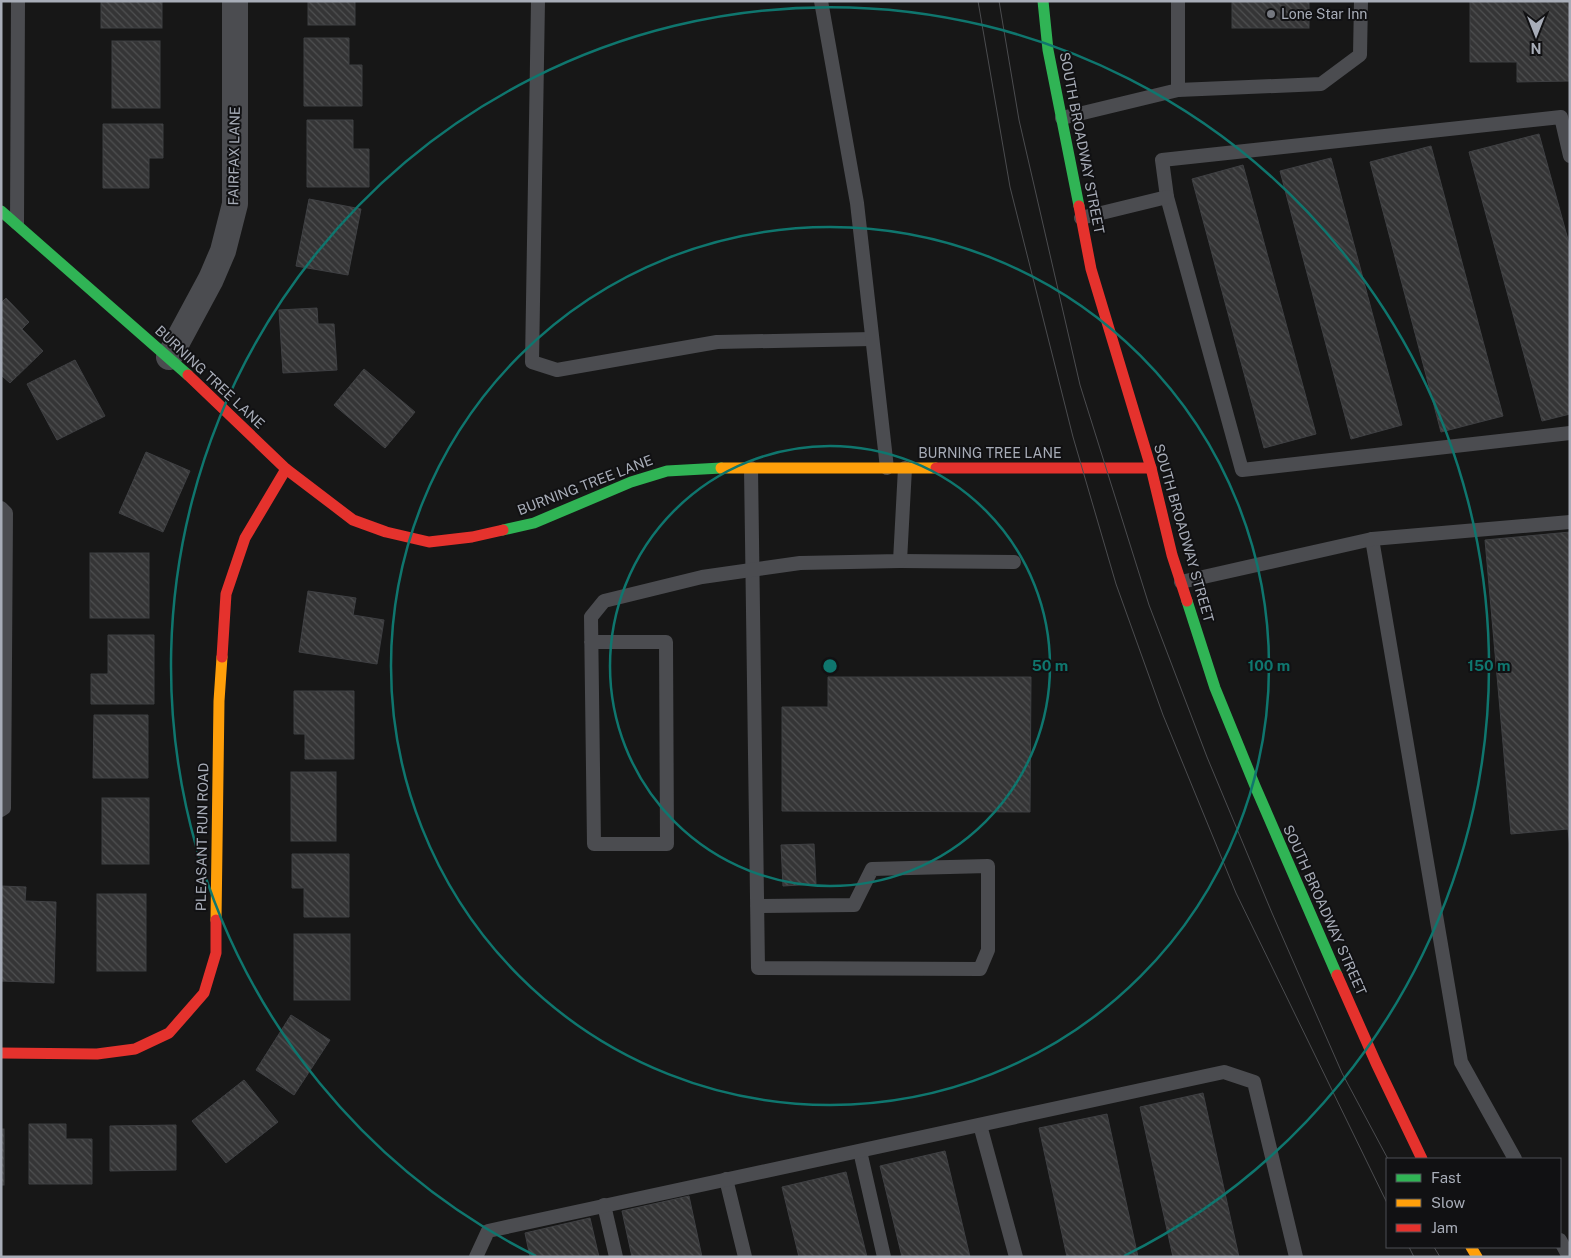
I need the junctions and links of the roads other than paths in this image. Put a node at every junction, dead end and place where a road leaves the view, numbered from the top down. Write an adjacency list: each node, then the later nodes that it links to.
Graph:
1 (18, 1): 15 (lane)
2 (235, 1): 17 (street, FAIRFAX LANE)
3 (538, 1): 16 (lane)
4 (820, 1): 16 (lane)
5 (1043, 1): 10 (street, SOUTH BROADWAY STREET)
6 (1178, 1): 8 (lane)
7 (1361, 1): 8 (lane)
8 (1178, 90): 10 (lane)
9 (1565, 117): 11 (lane); 12 (lane)
10 (1062, 118): 14 (street, SOUTH BROADWAY STREET)
11 (1570, 156)
12 (1167, 197): 14 (lane); 18 (lane)
13 (1, 211): 15 (street, BURNING TREE LANE)
14 (1081, 218): 22 (street, SOUTH BROADWAY STREET)
15 (17, 224): 17 (street, BURNING TREE LANE)
16 (872, 339): 20 (lane)
17 (169, 357): 23 (street, BURNING TREE LANE)
18 (1570, 433)
19 (751, 468): 20 (street, BURNING TREE LANE); 23 (street, BURNING TREE LANE); 29 (lane)
20 (888, 468): 21 (street, BURNING TREE LANE)
21 (905, 468): 22 (street, BURNING TREE LANE); 27 (lane)
22 (1151, 468): 30 (street, SOUTH BROADWAY STREET)
23 (286, 469): 34 (street, PLEASANT RUN ROAD)
24 (1, 508): 32 (lane)
25 (1570, 522): 26 (lane)
26 (1372, 539): 30 (lane); 38 (lane)
27 (900, 561): 28 (lane); 29 (lane)
28 (1014, 562)
29 (752, 569): 31 (lane); 33 (lane)
30 (1181, 582): 37 (street, SOUTH BROADWAY STREET)
31 (592, 642): 31 (lane)
32 (1, 810)
33 (757, 906): 33 (lane)
34 (1, 1053)
35 (980, 1125): 36 (lane); 46 (lane); 47 (lane)
36 (860, 1151): 39 (lane); 45 (lane)
37 (1422, 1158)
38 (1514, 1158)
39 (726, 1179): 40 (lane); 44 (lane)
40 (604, 1205): 42 (lane); 43 (lane)
41 (1561, 1242): 48 (lane)
42 (476, 1257)
43 (616, 1257)
44 (745, 1257)
45 (884, 1257)
46 (1016, 1257)
47 (1296, 1257)
48 (1569, 1257)

